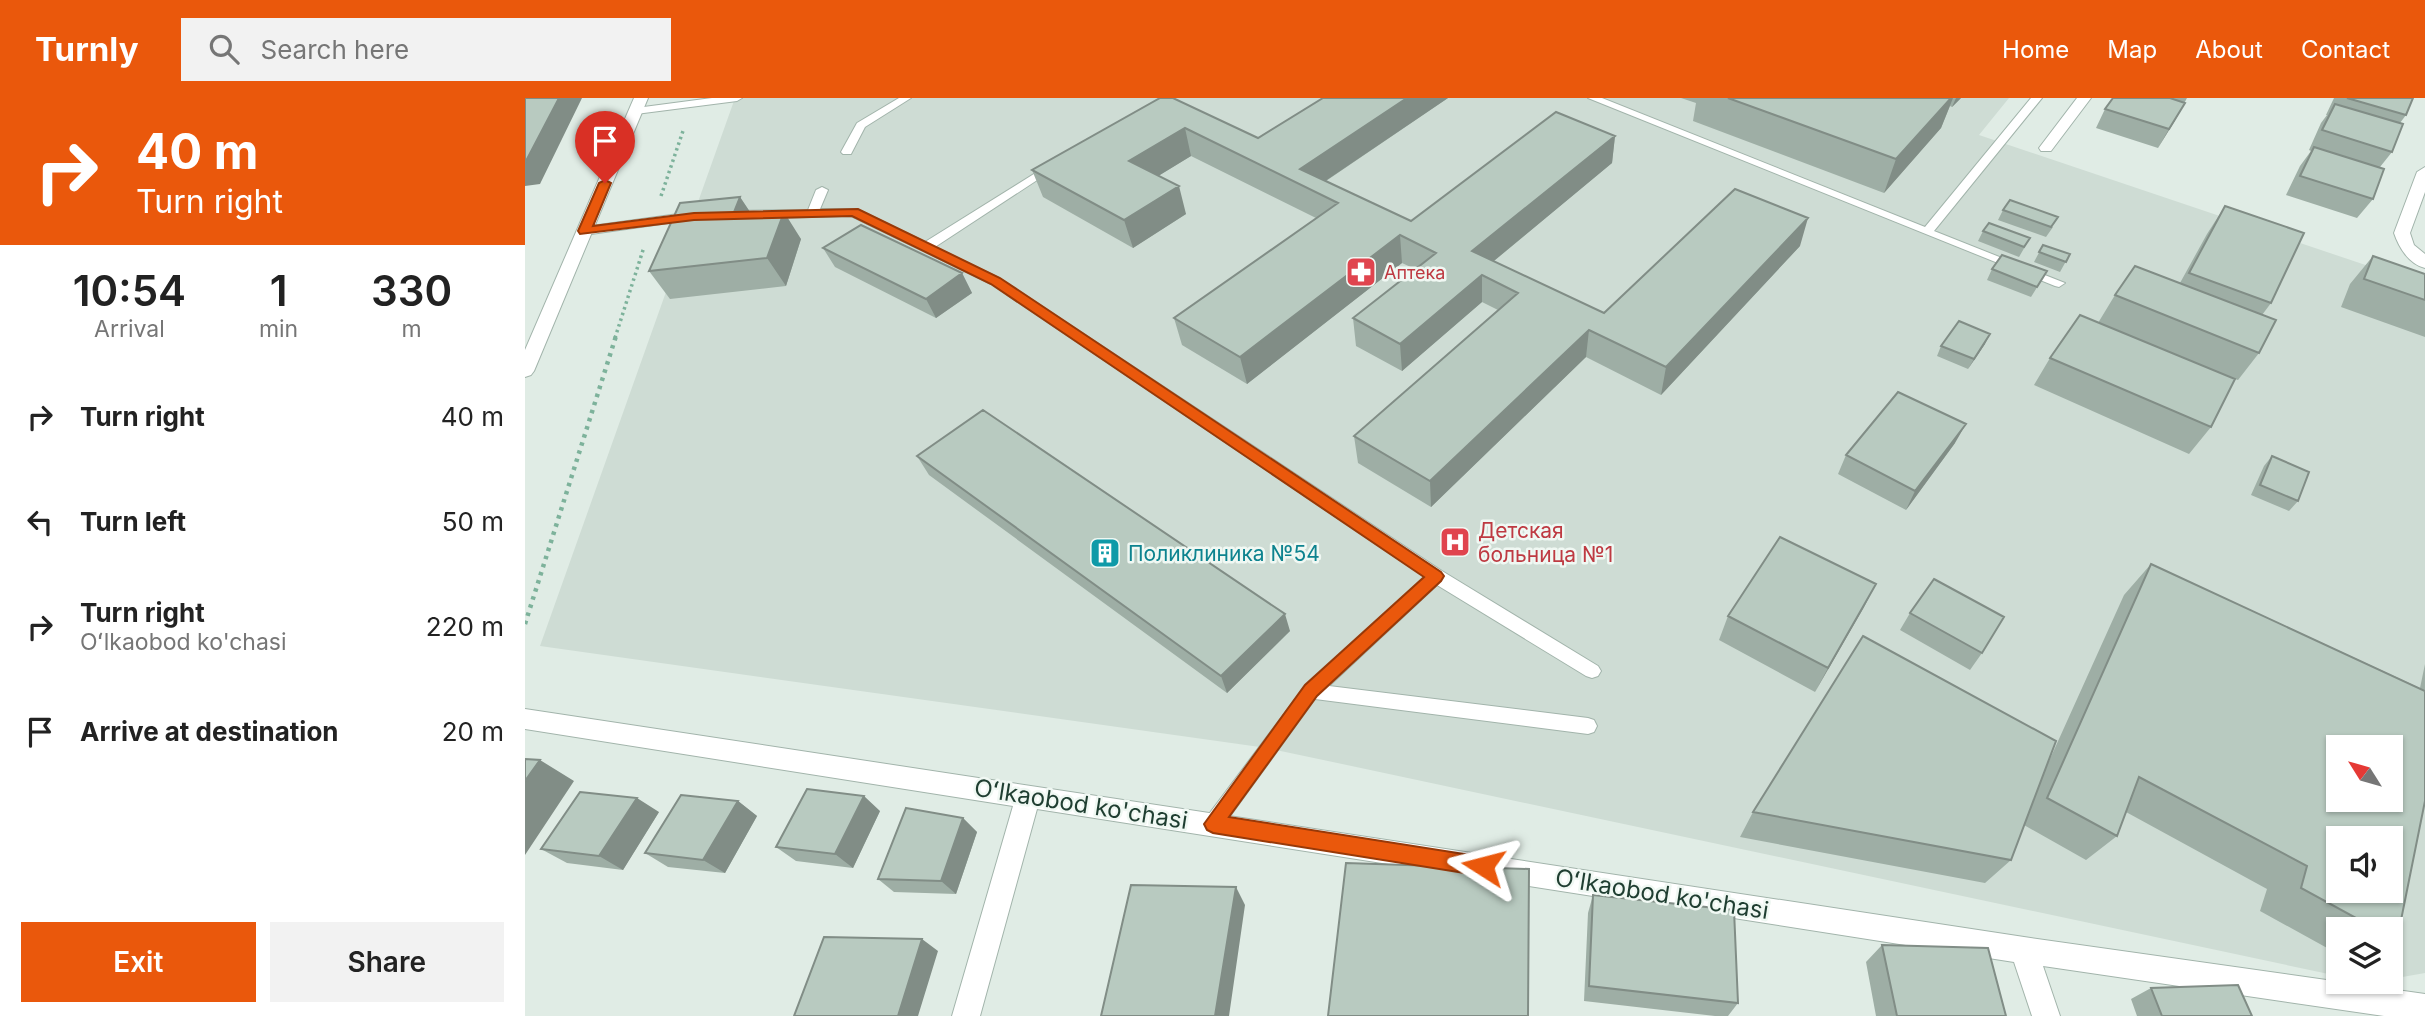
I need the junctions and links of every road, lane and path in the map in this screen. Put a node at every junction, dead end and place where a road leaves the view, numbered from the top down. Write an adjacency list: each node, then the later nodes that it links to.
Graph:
1 (737, 98): 6 (lane)
2 (906, 98): 9 (lane)
3 (1593, 98): 16 (lane)
4 (2037, 98): 16 (lane)
5 (2084, 98): 8 (street)
6 (692, 103): 7 (lane); 14 (path)
7 (638, 104): 15 (street)
8 (2046, 148)
9 (847, 152)
10 (1066, 157): 17 (lane)
11 (2425, 172): 18 (street)
12 (822, 190): 13 (lane)
13 (813, 213): 14 (lane); 17 (lane)
14 (653, 221): 15 (lane); 22 (path)
15 (585, 231): 20 (street)
16 (1927, 232): 19 (lane)
17 (926, 247): 21 (lane)
18 (2425, 262)
19 (2059, 283)
20 (525, 371)
21 (1436, 576): 23 (lane); 24 (lane)
22 (525, 624)
23 (1592, 671)
24 (1311, 691): 26 (lane); 28 (lane)
25 (525, 719): 27 (street, Oʻlkaobod ko'chasi)
26 (1588, 726)
27 (1028, 796): 28 (street, Oʻlkaobod ko'chasi); 31 (street)
28 (1213, 824): 29 (street, Oʻlkaobod ko'chasi)
29 (2024, 950): 30 (street, Oʻlkaobod ko'chasi); 32 (street)
30 (2425, 1008)
31 (966, 1016)
32 (2046, 1016)

